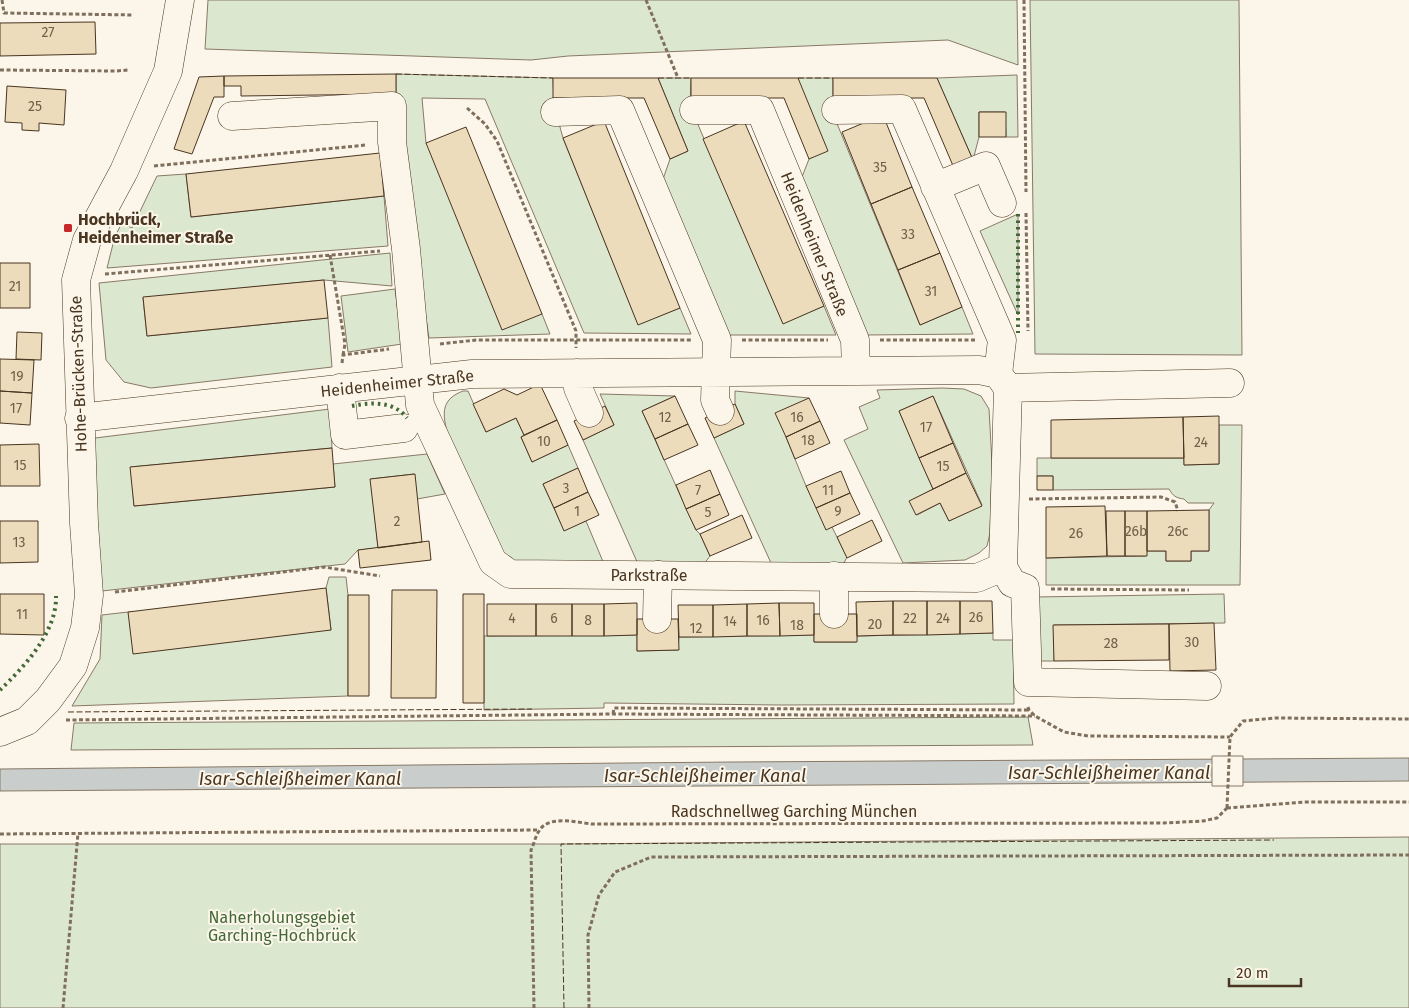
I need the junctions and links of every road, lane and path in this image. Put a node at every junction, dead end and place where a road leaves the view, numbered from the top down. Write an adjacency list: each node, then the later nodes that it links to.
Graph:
1 (2, 0): 5 (path)
2 (180, 0): 36 (street, Hohe-Brücken-Straße)
3 (646, 0): 8 (path)
4 (1024, 0): 17 (path)
5 (133, 15)
6 (0, 70): 7 (path)
7 (129, 70)
8 (678, 78)
9 (467, 108): 21 (path)
10 (694, 110): 23 (street, Heidenheimer Straße)
11 (836, 110): 16 (street)
12 (555, 112): 22 (street)
13 (232, 116): 14 (street)
14 (392, 142): 15 (path); 18 (street)
15 (147, 165)
16 (935, 187): 17 (street); 24 (street)
17 (1018, 204): 24 (path)
18 (406, 249): 19 (path); 25 (street, Parkstraße)
19 (330, 255): 20 (path); 26 (path)
20 (102, 274)
21 (576, 340): 22 (path); 25 (path); 29 (path)
22 (717, 340): 23 (path); 28 (street)
23 (855, 340): 24 (path); 27 (street, Heidenheimer Straße)
24 (1002, 340): 31 (street)
25 (415, 346): 26 (path); 30 (street, Parkstraße)
26 (343, 355): 33 (path)
27 (856, 370): 28 (street, Heidenheimer Straße); 31 (street, Heidenheimer Straße)
28 (716, 372): 29 (street, Heidenheimer Straße); 34 (street)
29 (577, 373): 30 (street, Heidenheimer Straße); 35 (street)
30 (419, 381): 33 (street, Heidenheimer Straße); 41 (street, Parkstraße)
31 (1003, 381): 32 (street, Heidenheimer Straße); 38 (street)
32 (1230, 383)
33 (340, 388): 36 (street, Heidenheimer Straße); 37 (street)
34 (720, 411)
35 (589, 413)
36 (79, 418): 46 (street, Hohe-Brücken-Straße)
37 (404, 428)
38 (1006, 500): 39 (path); 40 (street)
39 (1178, 511)
40 (1004, 567): 43 (street, Parkstraße); 44 (street)
41 (658, 575): 43 (street, Parkstraße); 48 (street)
42 (380, 576): 46 (path)
43 (834, 576): 47 (street)
44 (1025, 588): 45 (path); 49 (street)
45 (1189, 590)
46 (89, 595): 55 (street, Hohe-Brücken-Straße)
47 (834, 614)
48 (657, 619)
49 (1028, 682): 50 (street); 51 (path)
50 (1207, 686)
51 (1028, 710): 52 (path); 53 (path)
52 (613, 714): 53 (path); 55 (path)
53 (1035, 716): 57 (path)
54 (1409, 719): 57 (path)
55 (27, 721): 56 (street, Hohe-Brücken-Straße)
56 (0, 732)
57 (1230, 737): 59 (path)
58 (1409, 802): 59 (path)
59 (1227, 808): 60 (path, Radschnellweg Garching München)
60 (539, 830): 61 (path); 65 (path)
61 (78, 833): 62 (path); 64 (path)
62 (0, 834)
63 (1409, 855): 66 (path)
64 (63, 1008)
65 (534, 1008)
66 (590, 1008)

